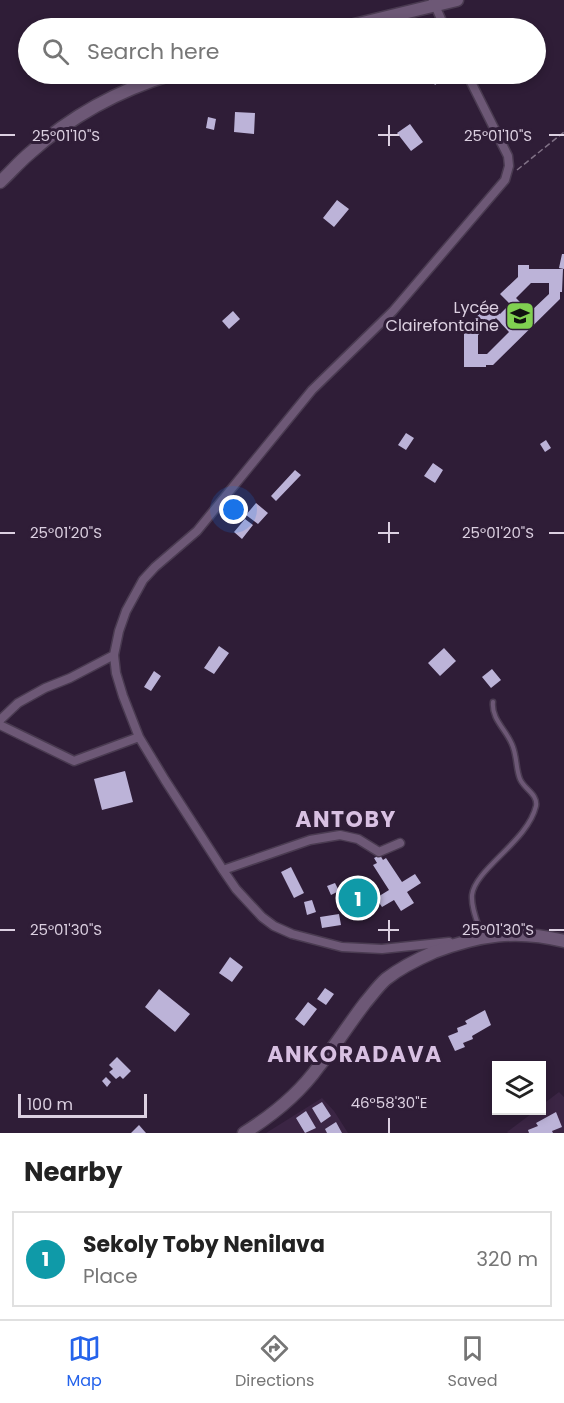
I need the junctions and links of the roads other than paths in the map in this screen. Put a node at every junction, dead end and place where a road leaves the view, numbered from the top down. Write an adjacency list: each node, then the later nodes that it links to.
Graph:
1 (457, 0): 2 (main road)
2 (434, 3): 3 (main road); 4 (street)
3 (379, 18)
4 (441, 18)
5 (140, 84): 7 (main road)
6 (472, 84): 8 (street)
7 (0, 182)
8 (114, 655): 10 (street); 12 (street)
9 (493, 702): 15 (lane)
10 (0, 720)
11 (0, 725): 12 (street)
12 (139, 737): 14 (street)
13 (400, 843): 14 (street)
14 (223, 870): 15 (street)
15 (482, 937): 16 (main road); 17 (main road)
16 (564, 941)
17 (244, 1133)

